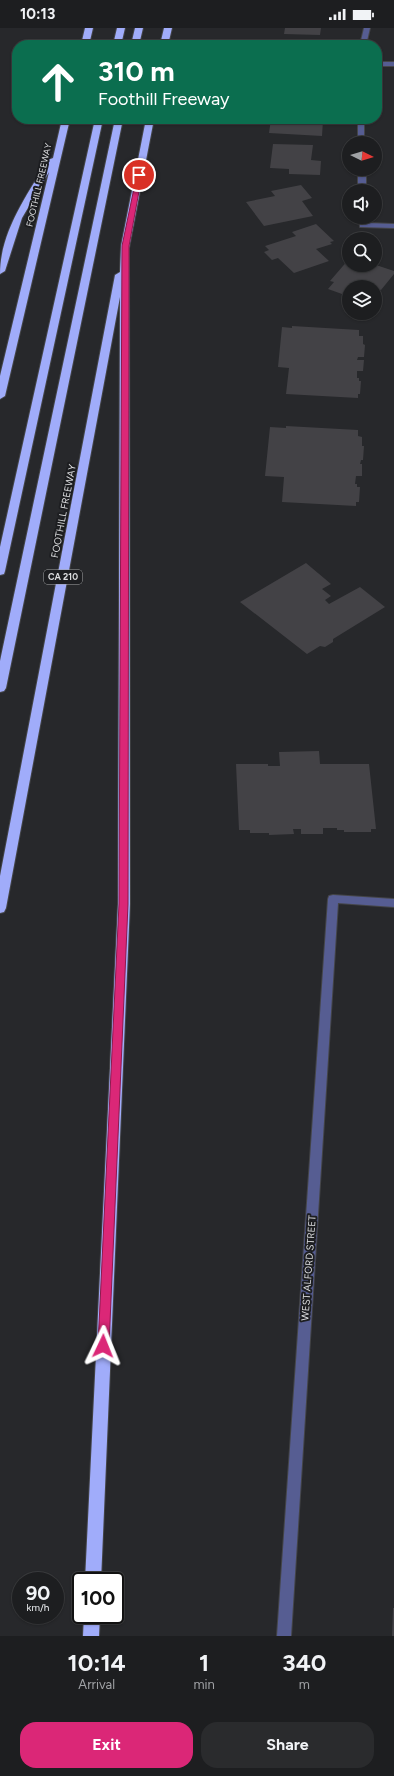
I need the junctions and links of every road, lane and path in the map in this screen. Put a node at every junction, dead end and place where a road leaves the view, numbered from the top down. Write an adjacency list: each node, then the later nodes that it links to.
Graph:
1 (89, 28): 6 (highway)
2 (121, 28): 7 (highway)
3 (139, 28): 8 (highway)
4 (168, 28): 9 (highway)
5 (367, 28): 10 (street)
6 (86, 40)
7 (118, 40)
8 (136, 40)
9 (165, 40)
10 (364, 40)
11 (382, 64): 12 (street)
12 (394, 64)
13 (65, 124): 19 (highway, FOOTHILL FREEWAY)
14 (98, 124): 25 (highway)
15 (118, 124): 26 (highway)
16 (149, 124): 22 (highway, FOOTHILL FREEWAY / CA 210)
17 (361, 124): 18 (street)
18 (361, 136)
19 (58, 150): 23 (highway); 24 (highway, FOOTHILL FREEWAY)
20 (363, 224): 21 (street)
21 (394, 226)
22 (125, 246): 28 (highway, FOOTHILL FREEWAY / CA 210); 29 (highway)
23 (0, 271)
24 (0, 396)
25 (0, 571)
26 (0, 688)
27 (394, 903): 32 (street, WEST ALFORD STREET)
28 (0, 908)
29 (93, 1572)
30 (92, 1624): 31 (highway)
31 (91, 1636)
32 (284, 1636)

